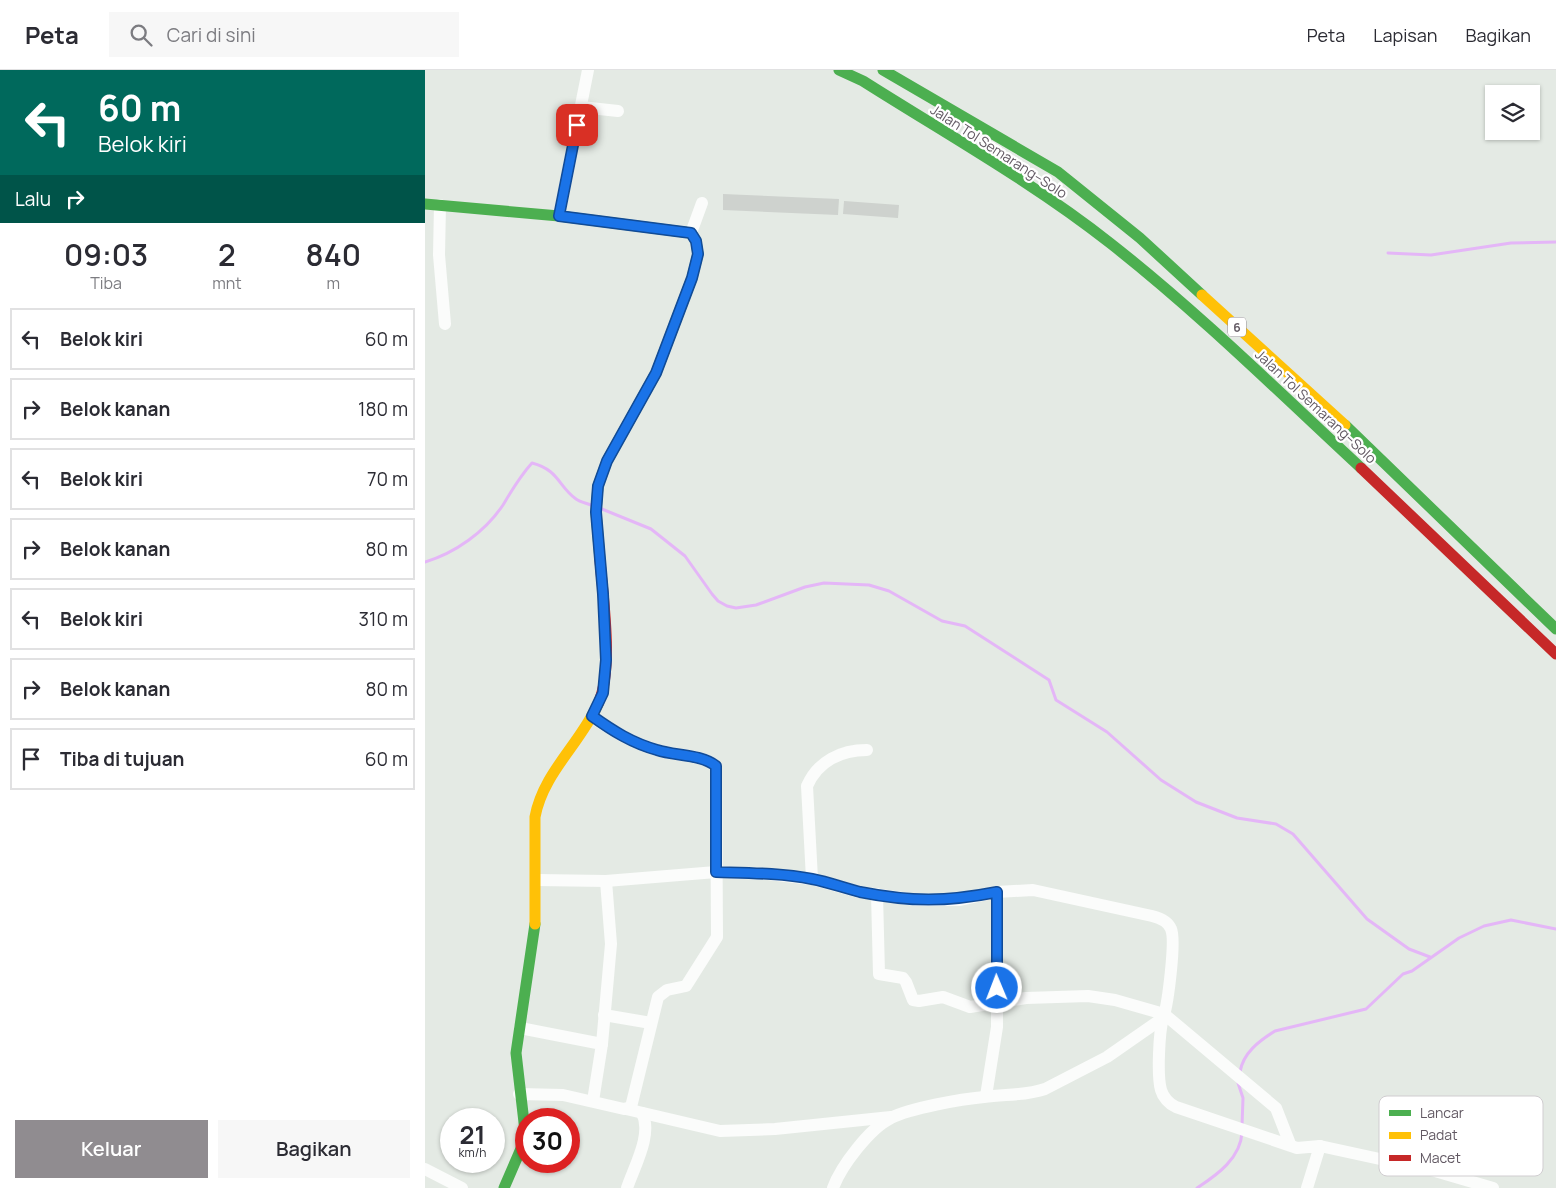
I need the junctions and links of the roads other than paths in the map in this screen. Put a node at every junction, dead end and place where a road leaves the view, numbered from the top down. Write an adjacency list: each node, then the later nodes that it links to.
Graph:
1 (588, 70): 4 (street)
2 (839, 70): 13 (main road, Jalan Tol Semarang–Solo / 6)
3 (883, 70): 12 (main road, Jalan Tol Semarang–Solo / 6)
4 (581, 107): 5 (street); 9 (street)
5 (618, 111)
6 (702, 203): 10 (street)
7 (425, 204): 8 (main road)
8 (440, 205): 9 (main road); 11 (street)
9 (559, 216): 10 (main road)
10 (691, 233): 14 (main road)
11 (445, 324)
12 (1556, 629)
13 (1556, 654)
14 (592, 716): 16 (street); 18 (main road)
15 (867, 750): 17 (street)
16 (716, 872): 17 (street); 19 (street); 25 (street)
17 (812, 879): 21 (street)
18 (537, 880): 19 (street); 26 (main road)
19 (606, 881): 23 (street)
20 (997, 892): 21 (street); 22 (street); 24 (street)
21 (877, 894): 22 (street)
22 (997, 1003): 24 (street); 29 (street)
23 (605, 1015): 25 (street); 27 (street)
24 (1164, 1016): 29 (street); 34 (street); 34 (street)
25 (651, 1023): 31 (street)
26 (521, 1028): 27 (street); 28 (main road)
27 (602, 1044): 30 (street)
28 (519, 1094): 30 (street); 41 (main road)
29 (986, 1096): 33 (street)
30 (593, 1101): 31 (street)
31 (626, 1109): 32 (street)
32 (642, 1113): 33 (street); 42 (street)
33 (892, 1117): 43 (street)
34 (1290, 1144): 35 (street)
35 (1319, 1146): 36 (street); 44 (street)
36 (1379, 1162)
37 (425, 1169): 40 (street)
38 (1433, 1176): 39 (street)
39 (1459, 1183): 45 (street)
40 (462, 1188)
41 (504, 1188)
42 (627, 1188)
43 (833, 1188)
44 (1307, 1188)
45 (1493, 1188)

